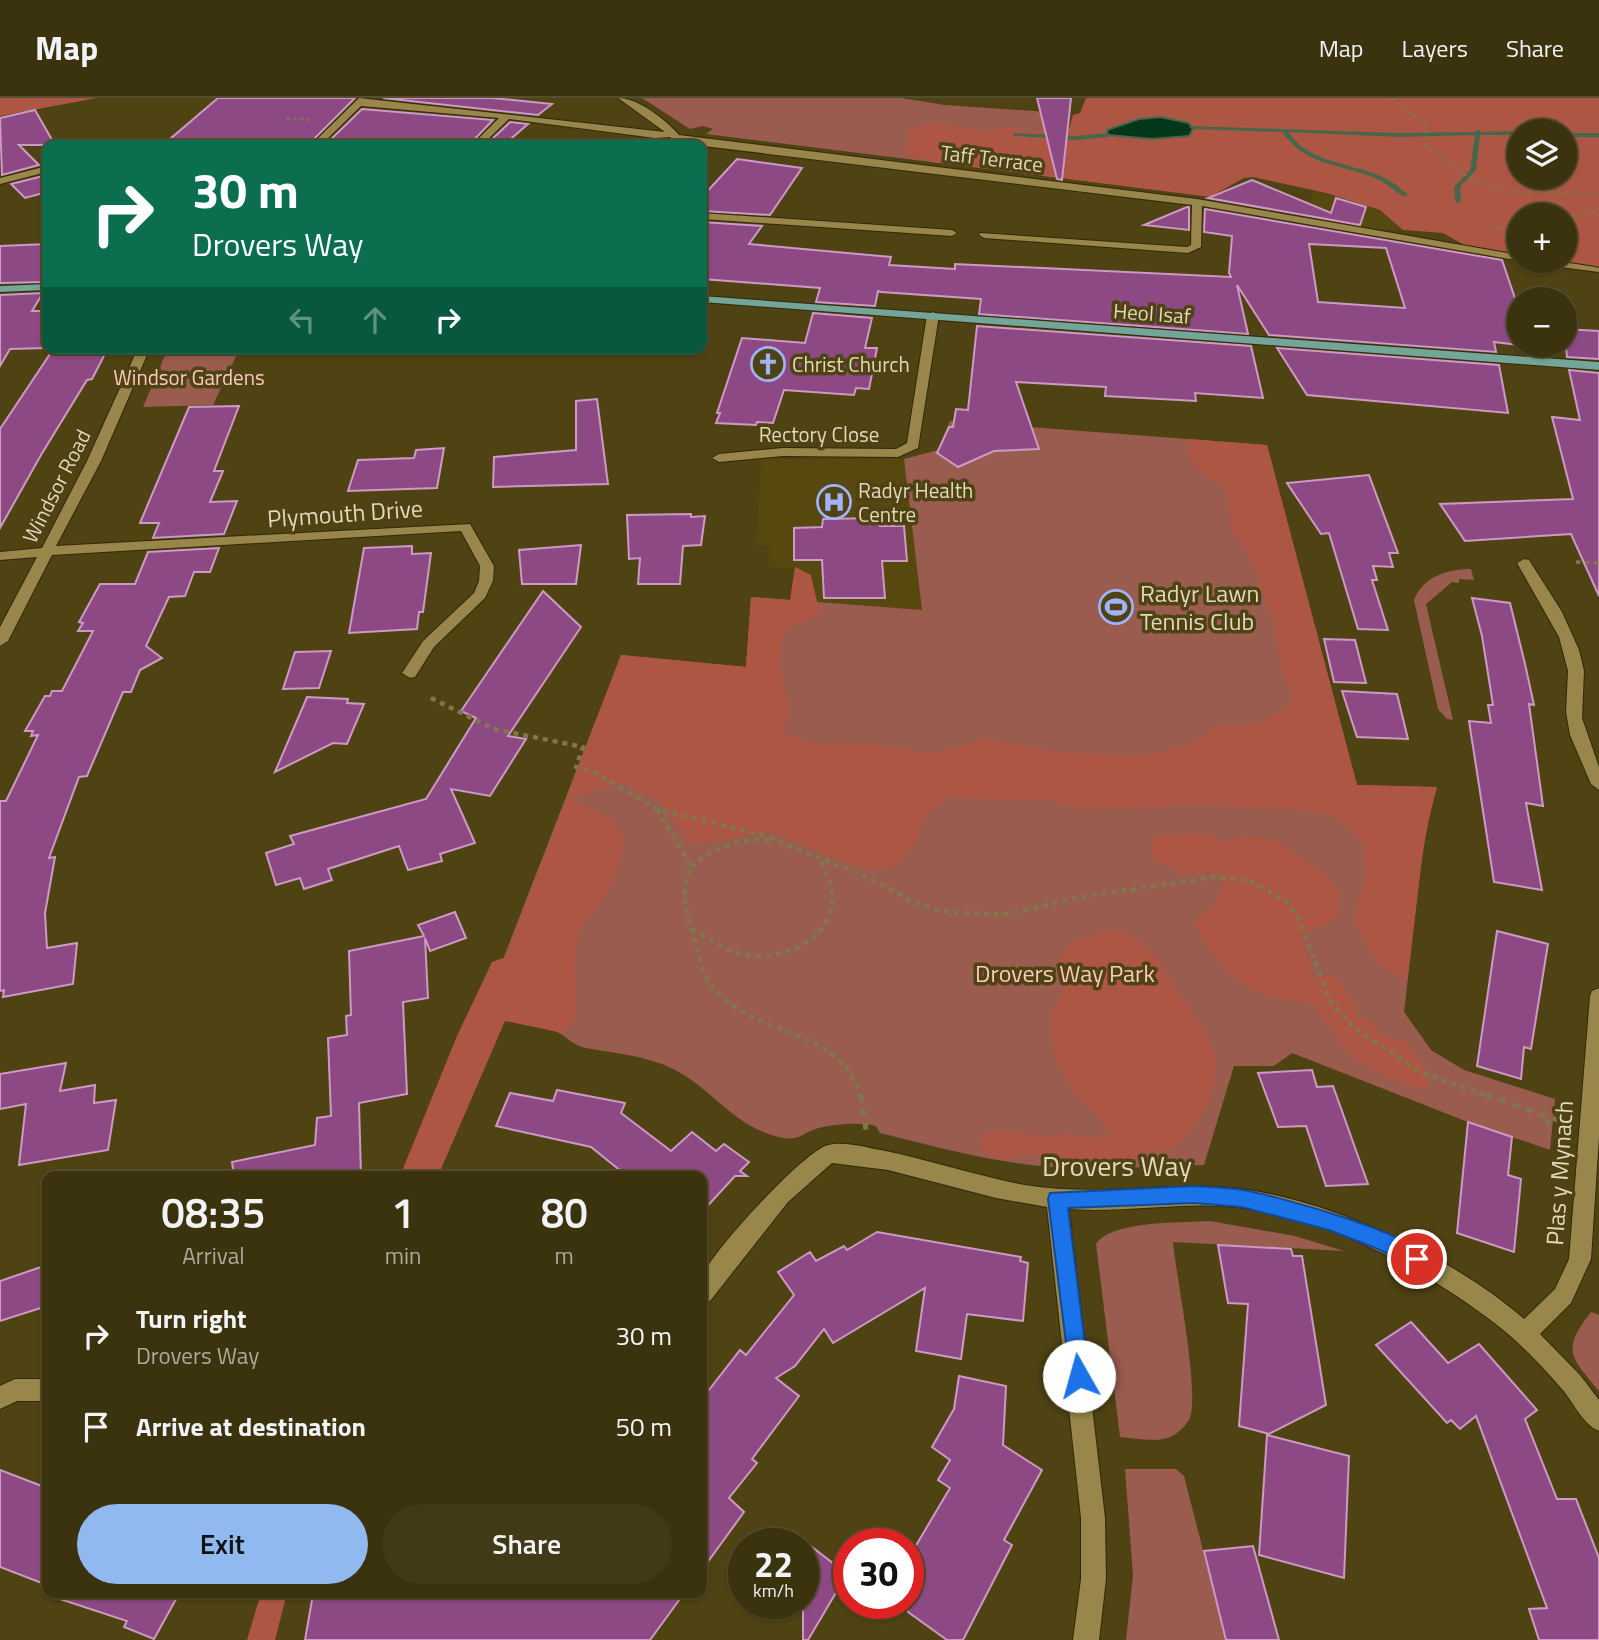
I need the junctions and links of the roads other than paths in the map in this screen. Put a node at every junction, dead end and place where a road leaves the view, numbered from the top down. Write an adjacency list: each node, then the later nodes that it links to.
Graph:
1 (623, 98): 4 (street)
2 (362, 101): 3 (street, Taff Terrace); 5 (street)
3 (507, 116): 4 (street, Taff Terrace); 6 (street)
4 (676, 139)
5 (321, 140)
6 (482, 140)
7 (707, 143): 10 (street, Taff Terrace)
8 (42, 170): 9 (street)
9 (0, 181)
10 (1197, 202): 13 (street); 14 (street, Taff Terrace)
11 (707, 216): 12 (street)
12 (952, 233)
13 (984, 235)
14 (1507, 256)
15 (1577, 267): 16 (street)
16 (1595, 270)
17 (42, 287): 18 (main road)
18 (0, 289)
19 (707, 299): 20 (main road, Heol Isaf)
20 (933, 315): 22 (main road, Heol Isaf); 23 (street, Rectory Close)
21 (141, 354): 24 (street, Windsor Road)
22 (1599, 366)
23 (719, 458)
24 (47, 551): 25 (street); 27 (street, Windsor Road); 28 (street, Plymouth Drive)
25 (0, 556)
26 (1524, 563): 29 (street)
27 (0, 641)
28 (410, 673)
29 (1599, 784)
30 (1599, 996): 33 (street, Plas y Mynach)
31 (1057, 1199): 32 (street, Drovers Way); 33 (street, Drovers Way); 37 (street)
32 (707, 1288)
33 (1524, 1334): 36 (street, Drovers Way)
34 (42, 1390): 35 (street)
35 (0, 1398)
36 (1599, 1419)
37 (1086, 1640)

